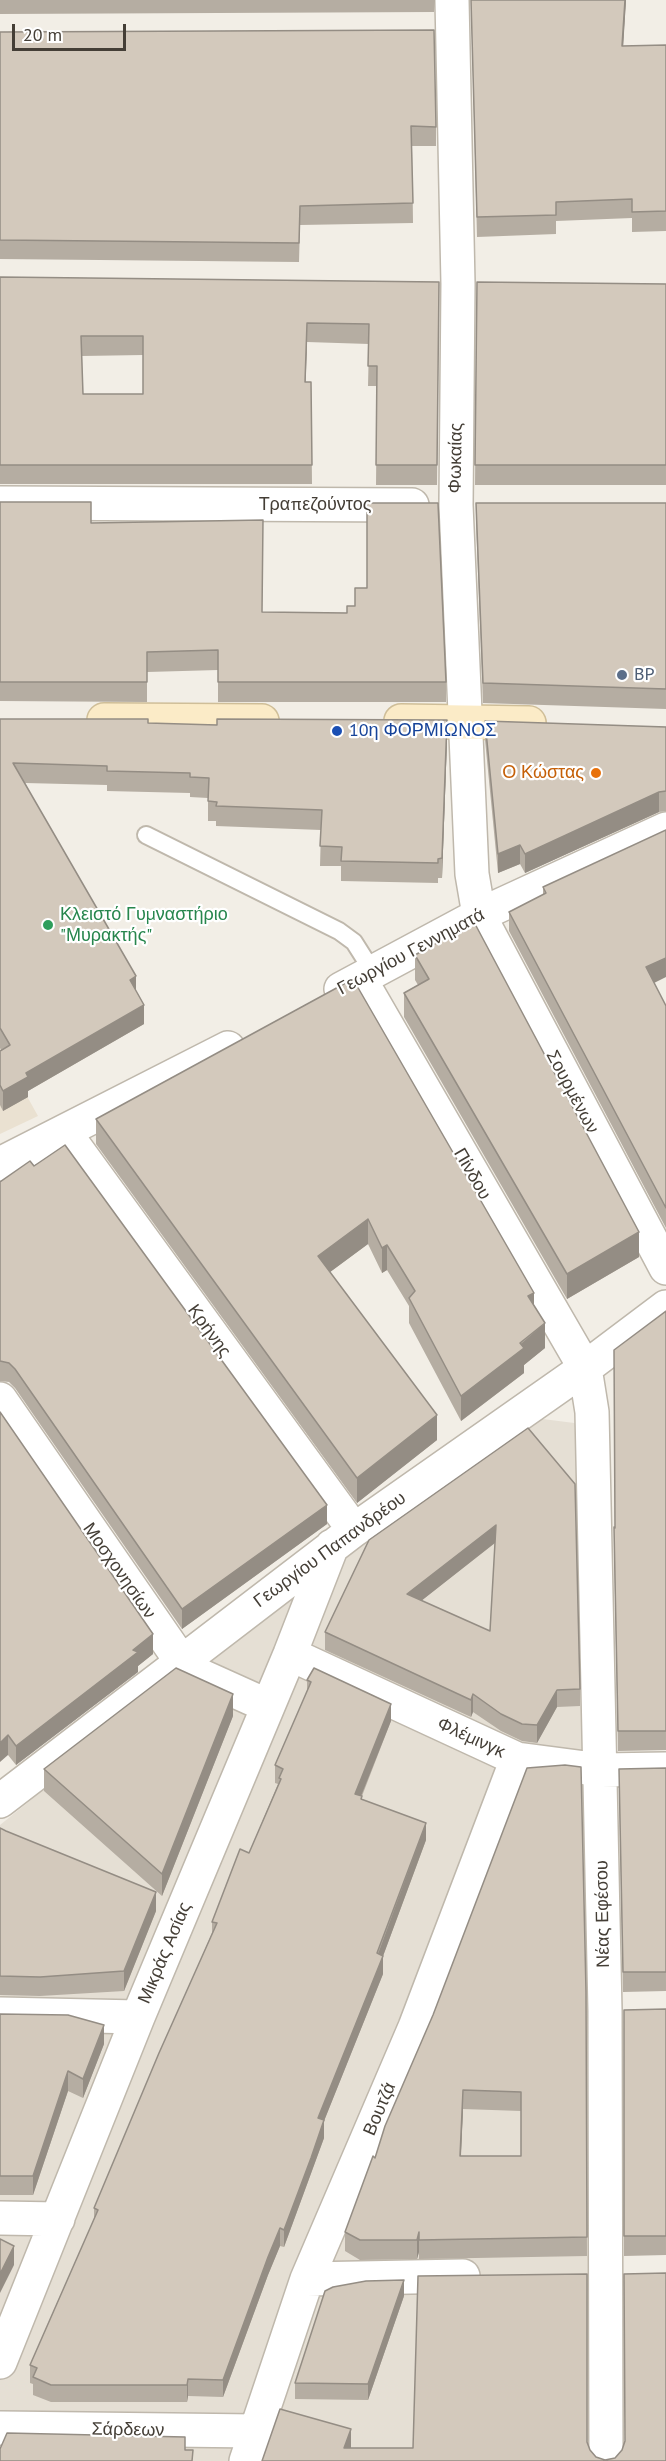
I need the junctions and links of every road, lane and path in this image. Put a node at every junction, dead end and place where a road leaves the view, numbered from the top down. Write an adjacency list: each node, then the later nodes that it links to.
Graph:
1 (444, 20): 2 (street, Φωκαίας)
2 (446, 284): 3 (street); 5 (street, Φωκαίας)
3 (492, 285)
4 (0, 503): 5 (street, Τραπεζούντος)
5 (456, 505): 6 (street, Τραπεζούντος); 10 (street, Φωκαίας)
6 (491, 505)
7 (72, 720): 8 (street)
8 (295, 721)
9 (373, 721): 10 (street)
10 (467, 721): 11 (street); 14 (street, Φωκαίας)
11 (561, 724)
12 (666, 830): 14 (street, Γεωργίου Γεννηματά)
13 (146, 835): 15 (lane)
14 (479, 915): 15 (street, Γεωργίου Γεννηματά); 20 (street, Σουρμένων)
15 (366, 976): 16 (street, Γεωργίου Γεννηματά); 22 (street, Πίνδου)
16 (318, 1001)
17 (255, 1034): 18 (street)
18 (65, 1133): 19 (street); 24 (street, Κρήνης)
19 (0, 1164)
20 (666, 1268)
21 (666, 1307): 22 (street, Γεωργίου Παπανδρέου)
22 (585, 1368): 24 (street, Γεωργίου Παπανδρέου); 30 (street, Νέας Εφέσου)
23 (0, 1399): 26 (street, Μοσχονησίων)
24 (343, 1538): 25 (street, Μικράς Ασίας); 26 (street, Γεωργίου Παπανδρέου)
25 (290, 1654): 27 (street, Μικράς Ασίας); 28 (street, Φλέμινγκ)
26 (181, 1661): 27 (street, Μοσχονησίων); 31 (street, Γεωργίου Παπανδρέου)
27 (268, 1706): 33 (street, Μικράς Ασίας)
28 (517, 1759): 30 (street, Φλέμινγκ); 39 (street, Βουτζά)
29 (666, 1769): 30 (street, Φλέμινγκ)
30 (601, 1770): 36 (street, Νέας Εφέσου)
31 (4, 1789)
32 (0, 2014): 33 (street)
33 (138, 2017): 35 (street, Μικράς Ασίας)
34 (0, 2217): 35 (street)
35 (58, 2219): 40 (street, Μικράς Ασίας)
36 (621, 2274): 37 (street); 43 (street, Νέας Εφέσου)
37 (570, 2275)
38 (498, 2276): 39 (street)
39 (307, 2279): 42 (street, Βουτζά)
40 (0, 2362)
41 (0, 2428): 42 (street, Σάρδεων)
42 (251, 2446)
43 (606, 2461)

